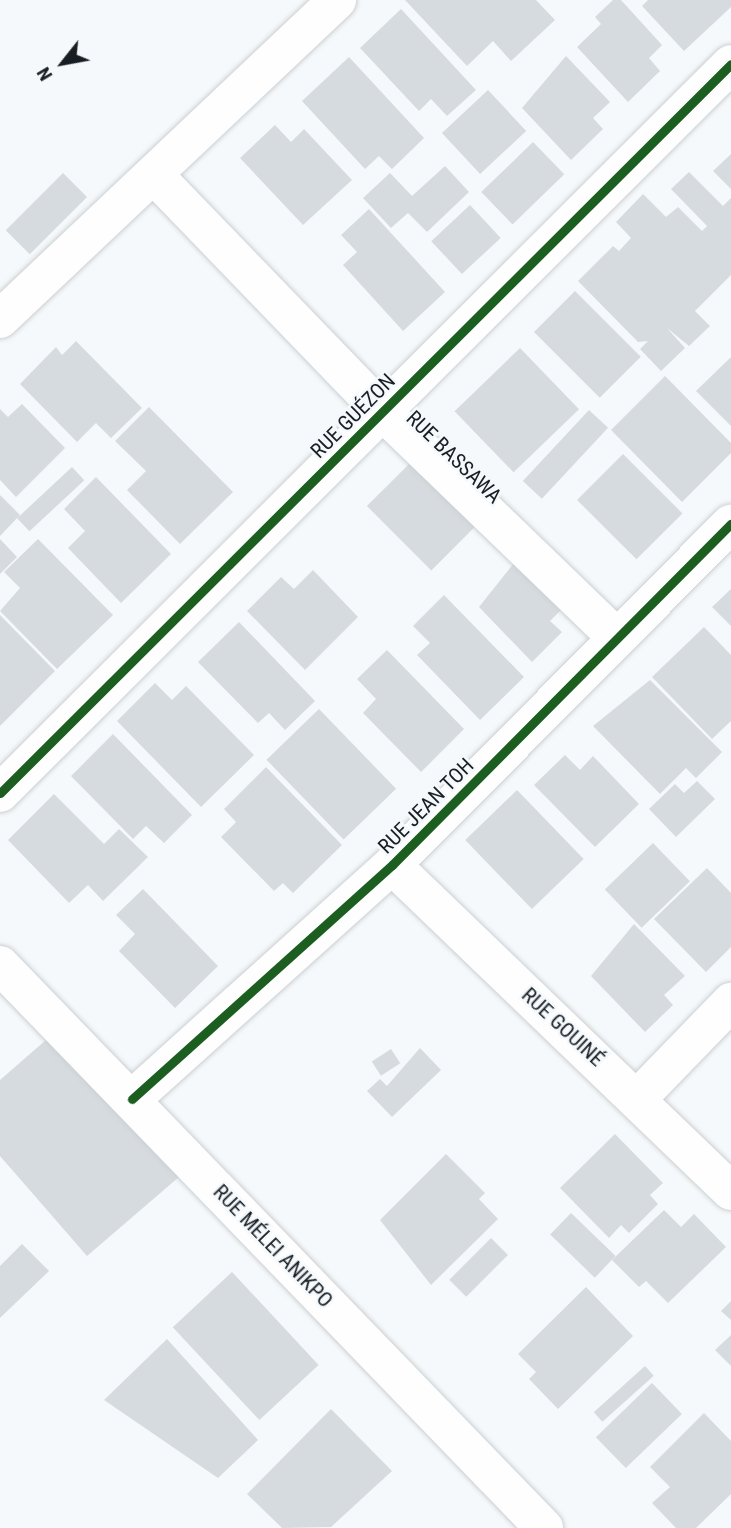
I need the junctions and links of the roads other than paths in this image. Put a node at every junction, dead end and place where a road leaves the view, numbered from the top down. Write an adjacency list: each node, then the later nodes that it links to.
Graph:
1 (337, 0): 3 (street)
2 (731, 64): 5 (street, RUE GUÉZON)
3 (155, 176): 4 (street); 5 (street, RUE BASSAWA)
4 (0, 319)
5 (382, 411): 7 (street, RUE BASSAWA); 8 (street, RUE GUÉZON)
6 (731, 524): 7 (street, RUE JEAN TOH)
7 (617, 638): 9 (street, RUE JEAN TOH)
8 (0, 793)
9 (392, 865): 12 (street, RUE GOUINÉ); 13 (street, RUE JEAN TOH)
10 (0, 965): 13 (street, RUE MÉLEI ANIKPO)
11 (731, 1002): 12 (street)
12 (638, 1098): 14 (street, RUE GOUINÉ)
13 (132, 1099): 15 (street, RUE MÉLEI ANIKPO)
14 (731, 1191)
15 (544, 1528)

